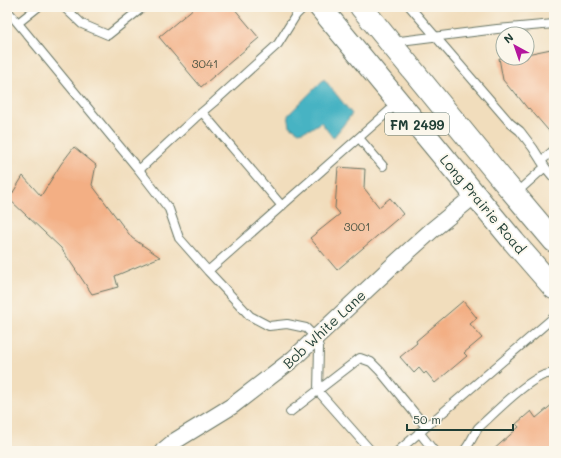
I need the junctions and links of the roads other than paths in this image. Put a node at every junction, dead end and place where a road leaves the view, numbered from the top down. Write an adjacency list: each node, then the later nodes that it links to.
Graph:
1 (38, 7): 9 (lane)
2 (64, 7): 3 (lane)
3 (143, 7)
4 (304, 7): 14 (lane)
5 (320, 7): 13 (main road, Long Prairie Road / FM 2499)
6 (361, 7): 12 (main road, FM 2499)
7 (410, 7): 11 (lane)
8 (7, 10): 9 (lane)
9 (18, 23): 19 (lane)
10 (554, 24): 11 (lane)
11 (435, 37): 12 (lane); 17 (lane)
12 (389, 42): 21 (main road, FM 2499)
13 (399, 102): 15 (lane); 22 (main road, Long Prairie Road / FM 2499)
14 (202, 112): 19 (lane); 23 (lane)
15 (359, 138): 18 (lane); 23 (lane)
16 (554, 150): 17 (lane)
17 (543, 164): 20 (lane); 21 (lane)
18 (383, 166)
19 (139, 170): 25 (lane)
20 (554, 178)
21 (515, 194): 24 (main road, FM 2499)
22 (475, 195): 26 (main road, Long Prairie Road / FM 2499); 28 (street, Bob White Lane)
23 (282, 206): 25 (lane)
24 (554, 241)
25 (208, 271): 28 (lane)
26 (554, 288)
27 (554, 317): 32 (lane)
28 (316, 338): 30 (lane); 34 (street, Bob White Lane)
29 (554, 374): 38 (lane)
30 (318, 391): 31 (lane); 32 (lane); 35 (lane)
31 (290, 412)
32 (426, 427): 33 (lane)
33 (420, 432): 36 (lane); 37 (lane)
34 (163, 451)
35 (371, 451)
36 (398, 451)
37 (434, 451)
38 (464, 451)

